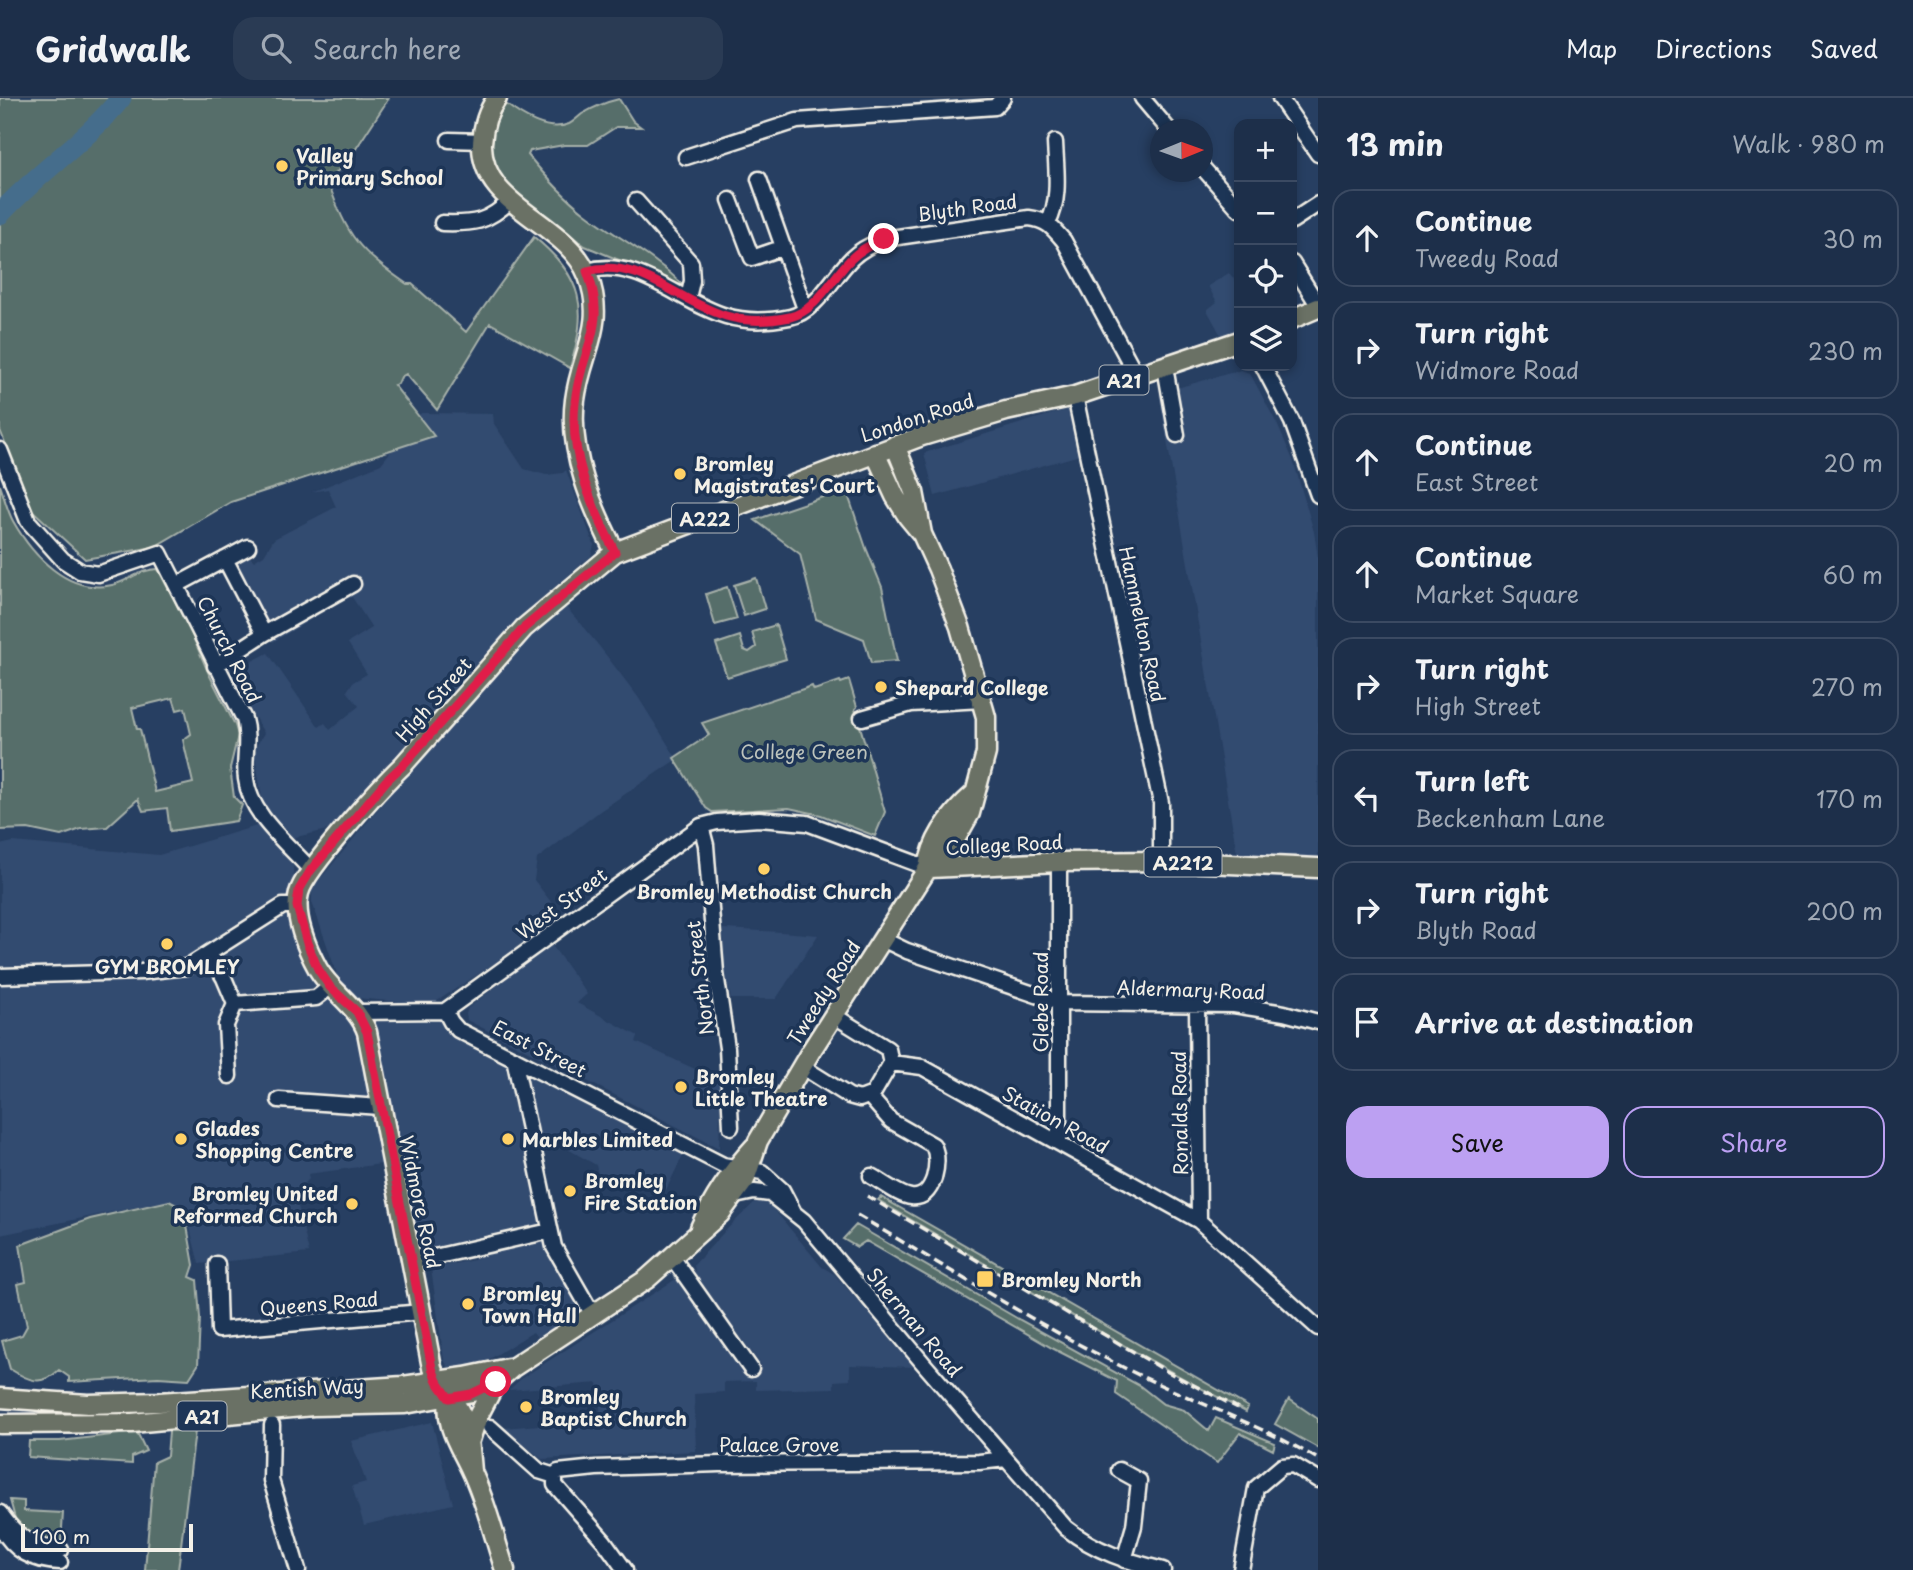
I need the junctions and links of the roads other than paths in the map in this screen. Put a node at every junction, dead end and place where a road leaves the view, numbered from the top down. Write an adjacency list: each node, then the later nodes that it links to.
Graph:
1 (497, 98): 8 (main road)
2 (1003, 98): 5 (street)
3 (1142, 98): 6 (street)
4 (1280, 98): 10 (street)
5 (964, 104): 11 (street)
6 (1160, 119)
7 (449, 140): 8 (street)
8 (482, 141): 14 (main road)
9 (1055, 142): 21 (street)
10 (1318, 154)
11 (685, 158)
12 (759, 179): 22 (street)
13 (1213, 179): 17 (street)
14 (510, 200): 20 (street); 23 (main road)
15 (730, 200): 22 (street)
16 (636, 201): 25 (street)
17 (1234, 203)
18 (1318, 204): 19 (street)
19 (1297, 218)
20 (442, 223)
21 (1048, 223): 27 (street, Blyth Road); 32 (street)
22 (783, 247): 27 (street)
23 (587, 271): 25 (street); 41 (main road)
24 (1297, 271): 26 (street)
25 (688, 298): 27 (street)
26 (1318, 307): 28 (main road)
27 (805, 309)
28 (1297, 317)
29 (1234, 343): 30 (main road, London Road / A21)
30 (1165, 367): 32 (main road, London Road / A21); 34 (street)
31 (1266, 371): 38 (street)
32 (1137, 376): 33 (main road, London Road / A21)
33 (1075, 396): 35 (main road, London Road / A21); 53 (street, Hammelton Road)
34 (1177, 435)
35 (895, 445): 37 (main road, London Road / A21); 39 (main road, Tweedy Road / A21)
36 (0, 450): 43 (street, Church Road)
37 (875, 453): 39 (main road, Tweedy Road / A21); 41 (main road, London Road / A222)
38 (1318, 495)
39 (922, 534): 47 (main road, Tweedy Road / A21)
40 (248, 547): 42 (street)
41 (615, 552): 57 (main road, High Street / A222)
42 (225, 559): 43 (street); 45 (street)
43 (177, 584): 46 (street, Church Road)
44 (354, 584): 45 (street)
45 (264, 634): 46 (street)
46 (215, 666): 57 (street, Church Road)
47 (982, 699): 48 (street); 49 (main road, Tweedy Road / A21)
48 (862, 718)
49 (975, 793): 51 (main road, Tweedy Road / A21); 55 (main road, Tweedy Road / A21)
50 (701, 826): 55 (street, College Road); 67 (street, West Street); 77 (street, North Street)
51 (960, 836): 54 (main road); 55 (main road, Tweedy Road / A21)
52 (1059, 862): 53 (main road, College Road / A2212); 54 (main road, College Road / A2212); 64 (street, Glebe Road)
53 (1161, 862): 56 (main road, College Road / A2212)
54 (974, 866): 55 (main road, College Road / A2212)
55 (928, 868): 59 (main road, Tweedy Road / A21)
56 (1318, 868)
57 (311, 870): 58 (main road, High Street / A222)
58 (298, 898): 60 (street); 62 (main road)
59 (882, 939): 64 (street, Aldermary Road); 68 (main road, Tweedy Road / A21)
60 (209, 953): 61 (street); 63 (street)
61 (0, 976)
62 (330, 987): 63 (street); 66 (main road)
63 (235, 1003): 73 (street)
64 (1060, 1003): 65 (street, Aldermary Road); 78 (street, Glebe Road)
65 (1197, 1004): 69 (street, Aldermary Road); 83 (street, Ronalds Road)
66 (357, 1012): 67 (street); 76 (main road, Widmore Road)
67 (445, 1012): 70 (street, East Street)
68 (833, 1015): 71 (street); 72 (main road, Tweedy Road / A21)
69 (1318, 1022)
70 (514, 1058): 79 (street, East Street); 84 (street)
71 (891, 1063): 74 (street); 78 (street, Station Road)
72 (802, 1066): 74 (street); 79 (main road, Tweedy Road / A21)
73 (229, 1076)
74 (869, 1097): 80 (street)
75 (279, 1100): 76 (street)
76 (380, 1107): 87 (main road, Widmore Road)
77 (731, 1127)
78 (1059, 1143): 83 (street, Station Road)
79 (749, 1170): 81 (main road, Tweedy Road / A21); 82 (street, Sherman Road); 85 (main road, Tweedy Road / A21)
80 (871, 1176)
81 (735, 1196): 82 (street, Sherman Road); 85 (main road, Tweedy Road / A21)
82 (793, 1211): 102 (street, Sherman Road)
83 (1199, 1221): 91 (street, Station Road)
84 (550, 1231): 87 (street); 90 (street)
85 (698, 1233): 86 (main road, Tweedy Road / A21)
86 (672, 1257): 90 (main road, Tweedy Road / A21); 93 (street)
87 (412, 1262): 89 (main road, Widmore Road)
88 (217, 1264): 89 (street, Queens Road)
89 (422, 1312): 94 (main road, Widmore Road)
90 (593, 1315): 92 (main road, Tweedy Road / A21)
91 (1318, 1328)
92 (512, 1367): 94 (main road, Tweedy Road / A21); 95 (main road, Tweedy Road / A21)
93 (751, 1369)
94 (437, 1381): 96 (main road, Kentish Way / A21); 97 (main road, Widmore Road)
95 (496, 1382): 97 (main road, Tweedy Road / A21); 101 (main road)
96 (0, 1398)
97 (449, 1398): 98 (main road, Kentish Way / A21); 101 (main road, Widmore Road); 104 (main road, Widmore Road)
98 (0, 1424)
99 (273, 1425): 110 (street)
100 (491, 1427): 105 (street)
101 (470, 1440): 104 (main road, Widmore Road)
102 (1006, 1459): 105 (street, Palace Grove); 109 (street, Sherman Road)
103 (1119, 1470): 109 (street)
104 (472, 1471): 111 (main road, Widmore Road)
105 (555, 1476): 112 (street)
106 (1318, 1479): 114 (street)
107 (0, 1513): 108 (street)
108 (0, 1526)
109 (1124, 1560): 113 (street, Sherman Road)
110 (298, 1570)
111 (505, 1570)
112 (625, 1570)
113 (1163, 1570)
114 (1241, 1570)

